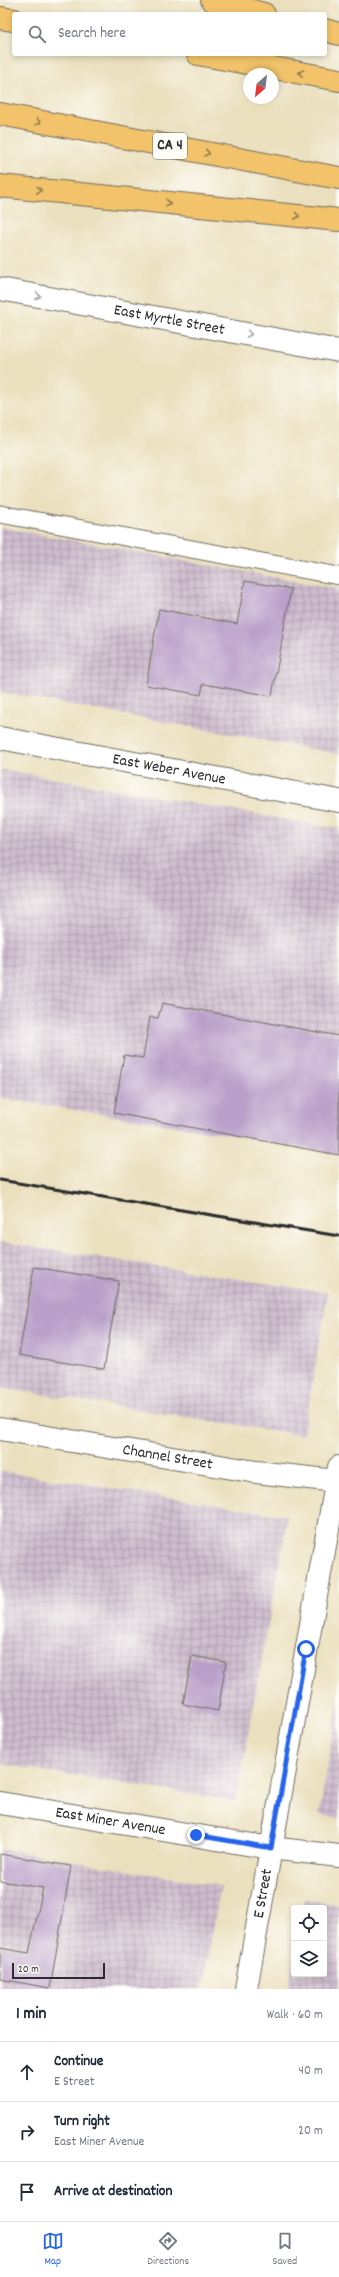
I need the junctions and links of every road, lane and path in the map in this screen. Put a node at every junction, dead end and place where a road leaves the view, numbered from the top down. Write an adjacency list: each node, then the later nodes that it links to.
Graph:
1 (212, 0): 2 (highway)
2 (257, 12)
3 (0, 18): 4 (highway)
4 (12, 20)
5 (327, 31): 6 (highway)
6 (339, 34)
7 (209, 56): 8 (highway, one-way to 7)
8 (339, 80)
9 (0, 114): 10 (highway, CA 4, one-way to 10)
10 (339, 178)
11 (0, 186): 12 (highway, one-way to 12)
12 (339, 220)
13 (0, 289): 14 (street, East Myrtle Street, one-way to 14)
14 (339, 351)
15 (0, 514): 16 (lane)
16 (339, 576)
17 (0, 738): 18 (street, East Weber Avenue)
18 (339, 801)
19 (0, 1429): 20 (street, Channel Street)
20 (338, 1474): 22 (street, E Street)
21 (0, 1803): 22 (street, East Miner Avenue)
22 (271, 1848): 23 (street, East Miner Avenue); 24 (street, E Street)
23 (339, 1856)
24 (246, 1989)

